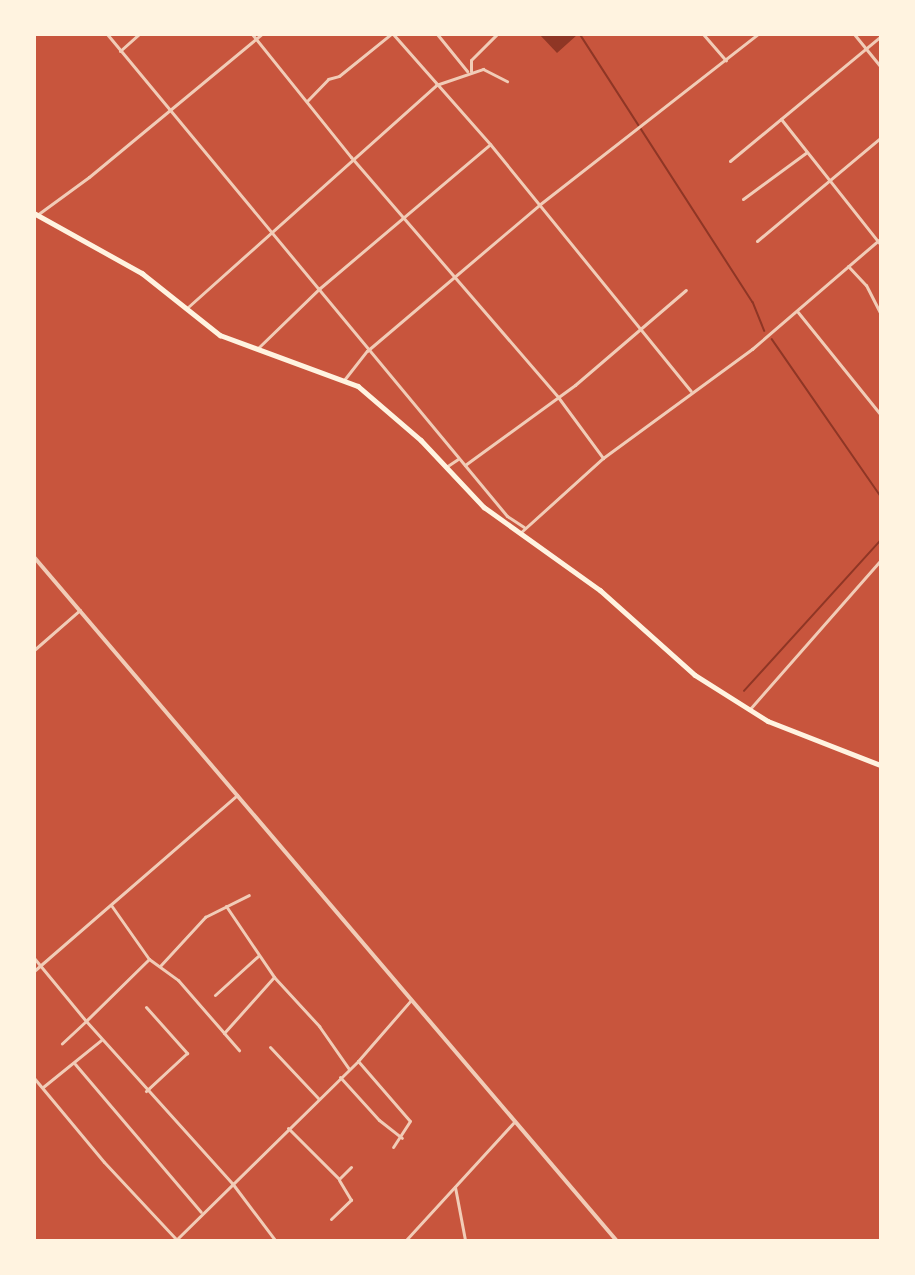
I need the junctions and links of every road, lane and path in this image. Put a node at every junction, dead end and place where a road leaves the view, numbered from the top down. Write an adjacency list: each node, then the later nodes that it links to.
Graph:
1 (107, 34): 14 (street)
2 (140, 34): 14 (street)
3 (252, 34): 12 (street)
4 (262, 34): 12 (street)
5 (392, 34): 19 (street); 20 (street)
6 (437, 34): 17 (street)
7 (497, 34): 17 (street)
8 (703, 34): 15 (street)
9 (758, 34): 15 (street)
10 (854, 34): 13 (street)
11 (880, 37): 13 (street)
12 (256, 39): 20 (street); 21 (street)
13 (867, 50): 16 (street); 22 (street)
14 (120, 51): 21 (street)
15 (726, 60): 30 (street)
16 (880, 66)
17 (469, 71): 18 (street); 19 (street)
18 (507, 81)
19 (436, 85): 24 (street); 26 (street)
20 (307, 101): 26 (street)
21 (169, 110): 31 (street); 33 (street)
22 (781, 119): 25 (street); 27 (street)
23 (880, 138): 28 (street)
24 (490, 144): 30 (street); 32 (street)
25 (807, 152): 28 (street); 29 (street)
26 (351, 157): 32 (street); 33 (street)
27 (730, 161)
28 (831, 180): 34 (street); 35 (street)
29 (743, 199)
30 (538, 205): 37 (street); 43 (street)
31 (36, 214): 40 (main road)
32 (406, 217): 37 (street); 38 (street)
33 (270, 230): 38 (street); 40 (street)
34 (880, 241): 36 (street)
35 (757, 242)
36 (848, 266): 41 (street); 42 (street)
37 (456, 276): 45 (street); 48 (street)
38 (320, 288): 44 (street); 45 (street)
39 (686, 290): 43 (street)
40 (188, 307): 44 (main road)
41 (796, 311): 47 (street); 49 (street)
42 (880, 312)
43 (640, 328): 47 (street); 48 (street)
44 (256, 349): 46 (main road)
45 (367, 351): 46 (street); 51 (street)
46 (344, 380): 53 (main road)
47 (691, 391): 50 (street)
48 (558, 397): 50 (street); 52 (street)
49 (880, 414)
50 (603, 458): 54 (street)
51 (458, 459): 52 (street); 53 (street)
52 (464, 466): 54 (street)
53 (446, 467): 55 (main road)
54 (524, 527): 55 (street)
55 (520, 534): 60 (main road)
56 (34, 557): 58 (street)
57 (880, 561): 60 (street)
58 (80, 610): 59 (street); 62 (street)
59 (34, 650)
60 (749, 710): 61 (main road)
61 (880, 765)
62 (237, 795): 64 (street); 74 (street)
63 (249, 895): 65 (street)
64 (111, 905): 68 (street); 69 (street)
65 (226, 906): 66 (street); 70 (street)
66 (258, 956): 72 (street); 73 (street)
67 (34, 958): 69 (street)
68 (149, 959): 70 (street); 76 (street)
69 (41, 966): 71 (street); 76 (street)
70 (160, 966): 77 (street)
71 (34, 971)
72 (274, 977): 77 (street); 84 (street)
73 (215, 995)
74 (412, 999): 82 (street); 90 (street)
75 (146, 1007): 88 (street)
76 (86, 1021): 78 (street); 79 (street)
77 (224, 1033): 81 (street)
78 (102, 1039): 83 (street); 88 (street)
79 (62, 1043)
80 (270, 1047): 89 (street)
81 (239, 1050)
82 (358, 1060): 84 (street); 92 (street)
83 (75, 1064): 87 (street); 98 (street)
84 (349, 1069): 85 (street)
85 (340, 1077): 89 (street); 92 (street)
86 (34, 1078): 87 (street)
87 (43, 1087): 100 (street)
88 (146, 1091): 96 (street)
89 (318, 1098): 91 (street)
90 (515, 1120): 97 (street); 104 (street)
91 (288, 1128): 95 (street); 96 (street)
92 (402, 1138): 93 (street)
93 (393, 1147)
94 (351, 1167): 95 (street)
95 (339, 1179): 99 (street)
96 (232, 1183): 98 (street); 101 (street)
97 (455, 1187): 102 (street); 103 (street)
98 (201, 1212): 100 (street)
99 (331, 1219)
100 (176, 1240)
101 (275, 1240)
102 (405, 1240)
103 (465, 1240)
104 (616, 1240)

